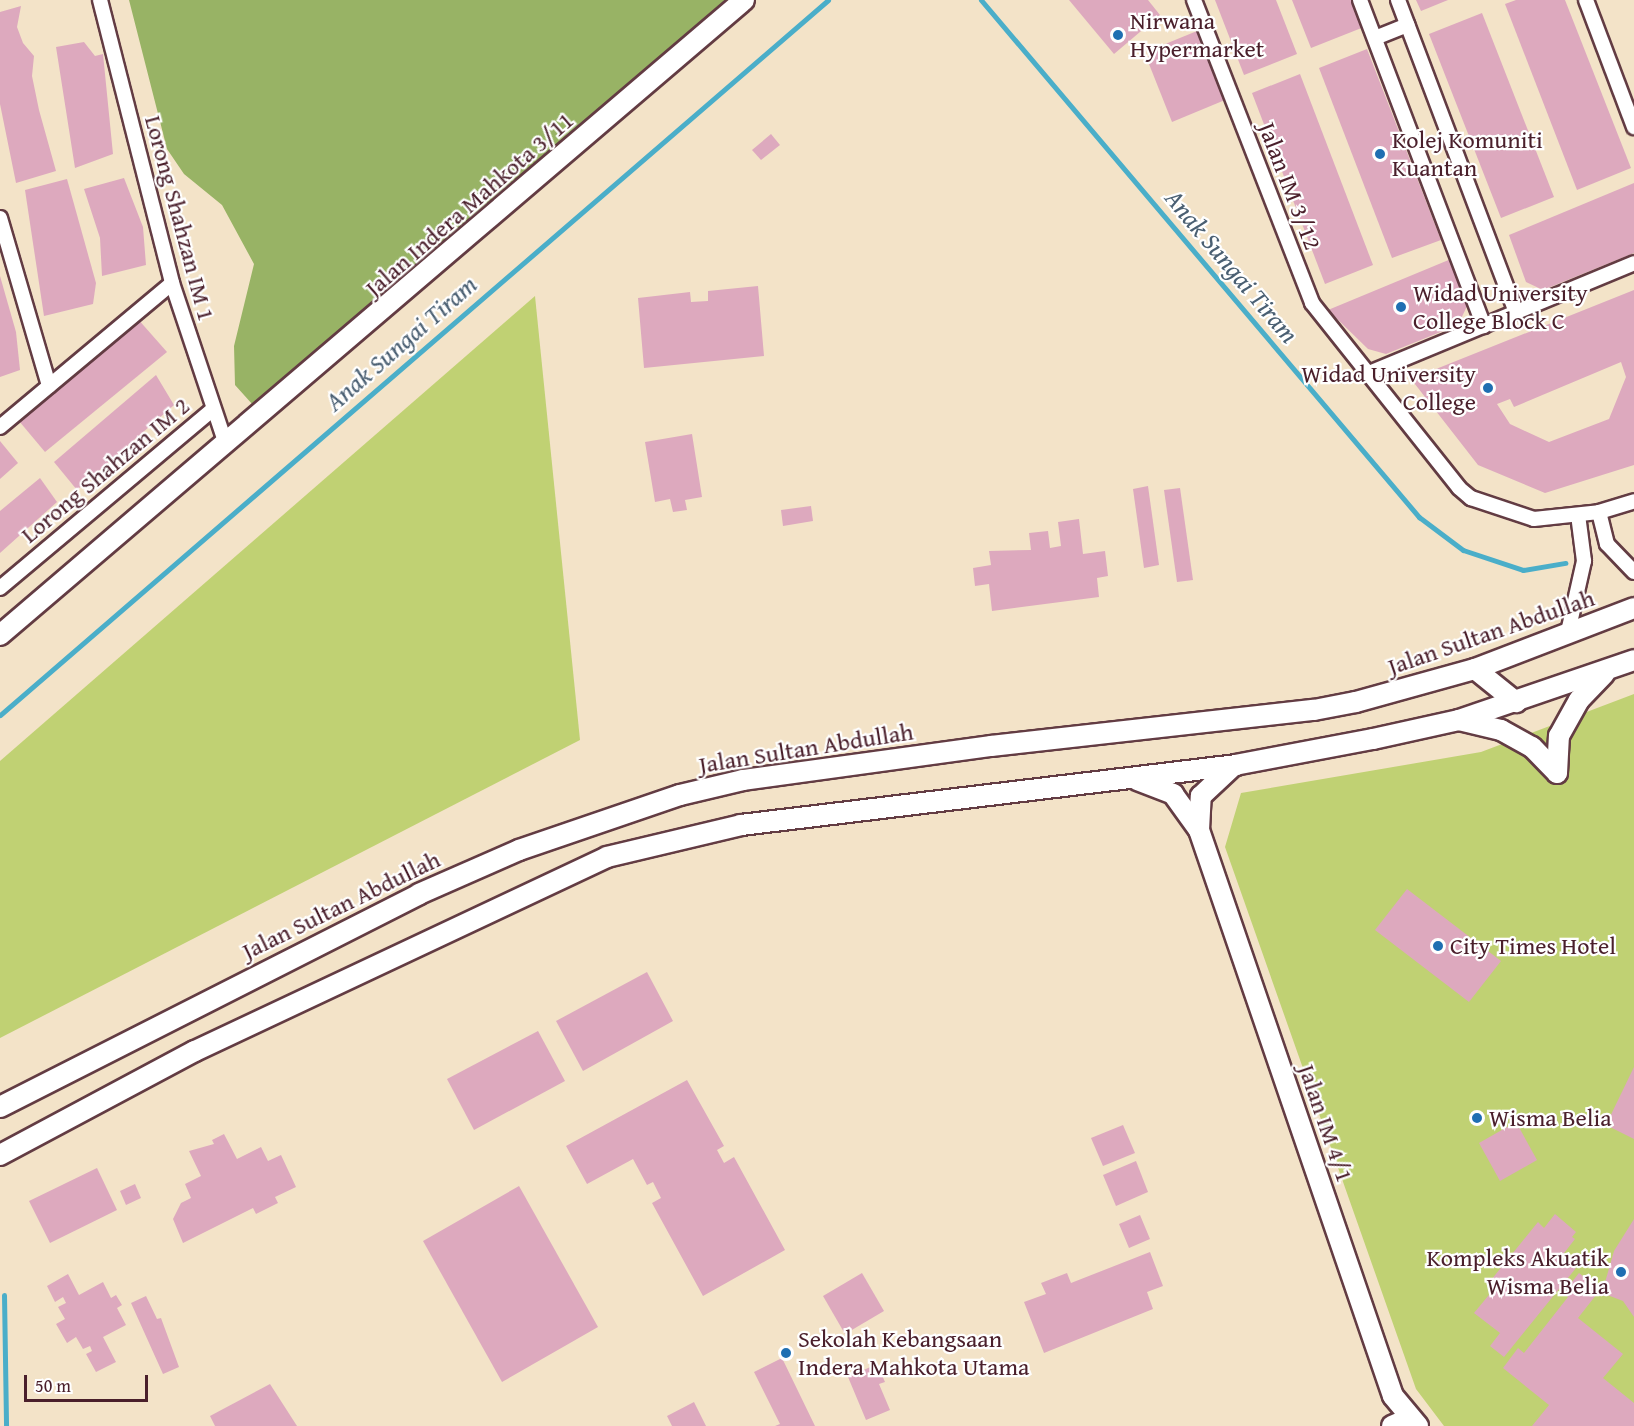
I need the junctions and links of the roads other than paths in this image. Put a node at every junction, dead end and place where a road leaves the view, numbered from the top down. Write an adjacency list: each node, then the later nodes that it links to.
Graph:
1 (100, 0): 13 (street, Lorong Shahzan IM 1)
2 (744, 0): 20 (main road, Jalan Indera Mahkota 3/11)
3 (1194, 0): 16 (street, Jalan IM 3/12)
4 (1360, 0): 8 (street)
5 (1398, 0): 7 (street)
6 (1586, 0): 9 (street)
7 (1407, 25): 8 (street); 14 (street)
8 (1375, 38): 15 (street)
9 (1634, 127)
10 (0, 218): 11 (street)
11 (2, 236): 17 (street)
12 (1634, 263): 14 (street)
13 (172, 284): 17 (street); 18 (street, Lorong Shahzan IM 1)
14 (1516, 312): 15 (street)
15 (1484, 326): 16 (street)
16 (1369, 373): 23 (street, Jalan IM 3/12)
17 (50, 386): 19 (street)
18 (212, 410): 20 (street, Lorong Shahzan IM 1); 25 (street, Lorong Shahzan IM 2)
19 (0, 427)
20 (226, 444): 28 (main road, Jalan Indera Mahkota 3/11)
21 (1634, 501): 22 (street, Jalan IM 3/12)
22 (1599, 512): 23 (street, Jalan IM 3/12); 24 (street)
23 (1578, 515): 27 (street)
24 (1634, 572)
25 (0, 588)
26 (1634, 608): 27 (main road, Jalan Sultan Abdullah)
27 (1568, 632): 30 (main road, Jalan Sultan Abdullah)
28 (0, 635)
29 (1634, 660): 31 (main road)
30 (1475, 669): 32 (main road); 37 (main road, Jalan Sultan Abdullah)
31 (1606, 672): 32 (main road); 33 (main road)
32 (1516, 702): 33 (main road)
33 (1459, 720): 34 (main road)
34 (1235, 765): 35 (main road); 36 (main road, Jalan IM 4/1)
35 (1131, 778): 36 (main road, Jalan IM 4/1); 38 (main road)
36 (1199, 830): 39 (main road, Jalan IM 4/1)
37 (0, 1107)
38 (0, 1155)
39 (1414, 1422): 40 (main road)
40 (1392, 1426)

